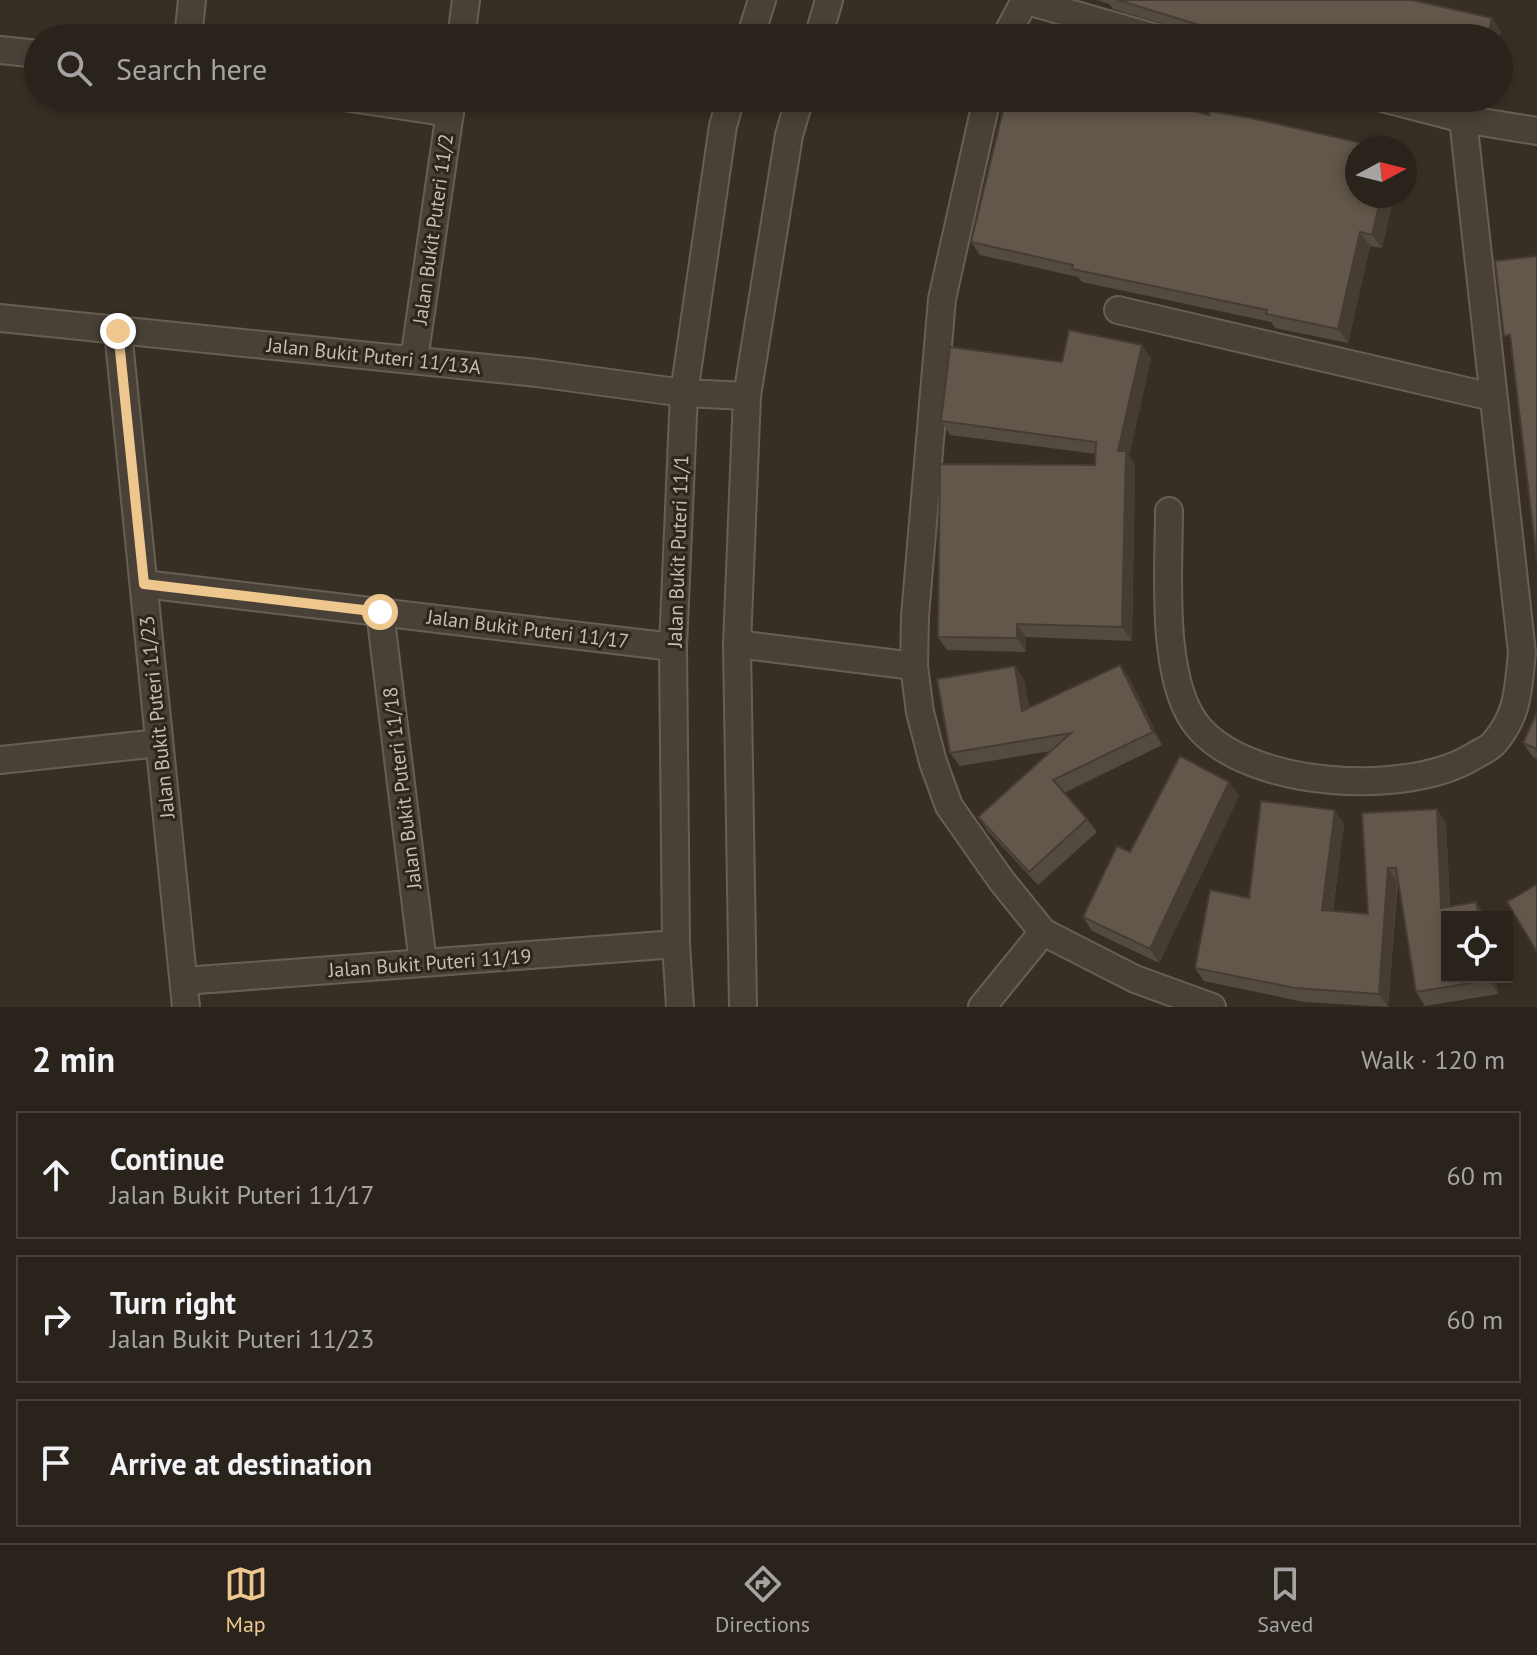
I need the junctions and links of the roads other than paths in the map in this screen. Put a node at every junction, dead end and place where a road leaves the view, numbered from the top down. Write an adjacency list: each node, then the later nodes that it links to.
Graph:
1 (192, 0): 6 (street)
2 (466, 0): 7 (street)
3 (762, 0): 8 (street)
4 (829, 0): 9 (street)
5 (1025, 0): 10 (street); 11 (street)
6 (189, 24)
7 (463, 24)
8 (754, 24)
9 (822, 24)
10 (1012, 24)
11 (1108, 24)
12 (0, 50): 13 (street)
13 (24, 53)
14 (450, 112): 24 (street, Jalan Bukit Puteri 11/2)
15 (727, 112): 25 (street, Jalan Bukit Puteri 11/1)
16 (796, 112): 26 (street)
17 (984, 112): 33 (street)
18 (1436, 112): 19 (street)
19 (1463, 119): 20 (street); 27 (street)
20 (1537, 131)
21 (1118, 310): 27 (street)
22 (0, 318): 23 (street, Jalan Bukit Puteri 11/13A)
23 (118, 331): 24 (street, Jalan Bukit Puteri 11/13A); 29 (street, Jalan Bukit Puteri 11/23)
24 (414, 360): 25 (street, Jalan Bukit Puteri 11/13A)
25 (684, 393): 26 (street, Jalan Bukit Puteri 11/13A); 32 (street, Jalan Bukit Puteri 11/1)
26 (747, 396): 31 (street)
27 (1492, 397): 28 (street)
28 (1169, 511)
29 (144, 584): 30 (street, Jalan Bukit Puteri 11/17); 34 (street, Jalan Bukit Puteri 11/23)
30 (380, 612): 32 (street, Jalan Bukit Puteri 11/17); 38 (street, Jalan Bukit Puteri 11/18)
31 (737, 644): 33 (street); 41 (street)
32 (673, 647): 37 (street, Jalan Bukit Puteri 11/1)
33 (914, 666): 36 (street)
34 (159, 743): 35 (street); 39 (street, Jalan Bukit Puteri 11/23)
35 (0, 760)
36 (1043, 932): 42 (street); 43 (street)
37 (676, 944): 38 (street, Jalan Bukit Puteri 11/19); 40 (street, Jalan Bukit Puteri 11/1)
38 (423, 963): 39 (street, Jalan Bukit Puteri 11/19)
39 (185, 994)
40 (680, 1007)
41 (743, 1007)
42 (982, 1007)
43 (1212, 1007)

